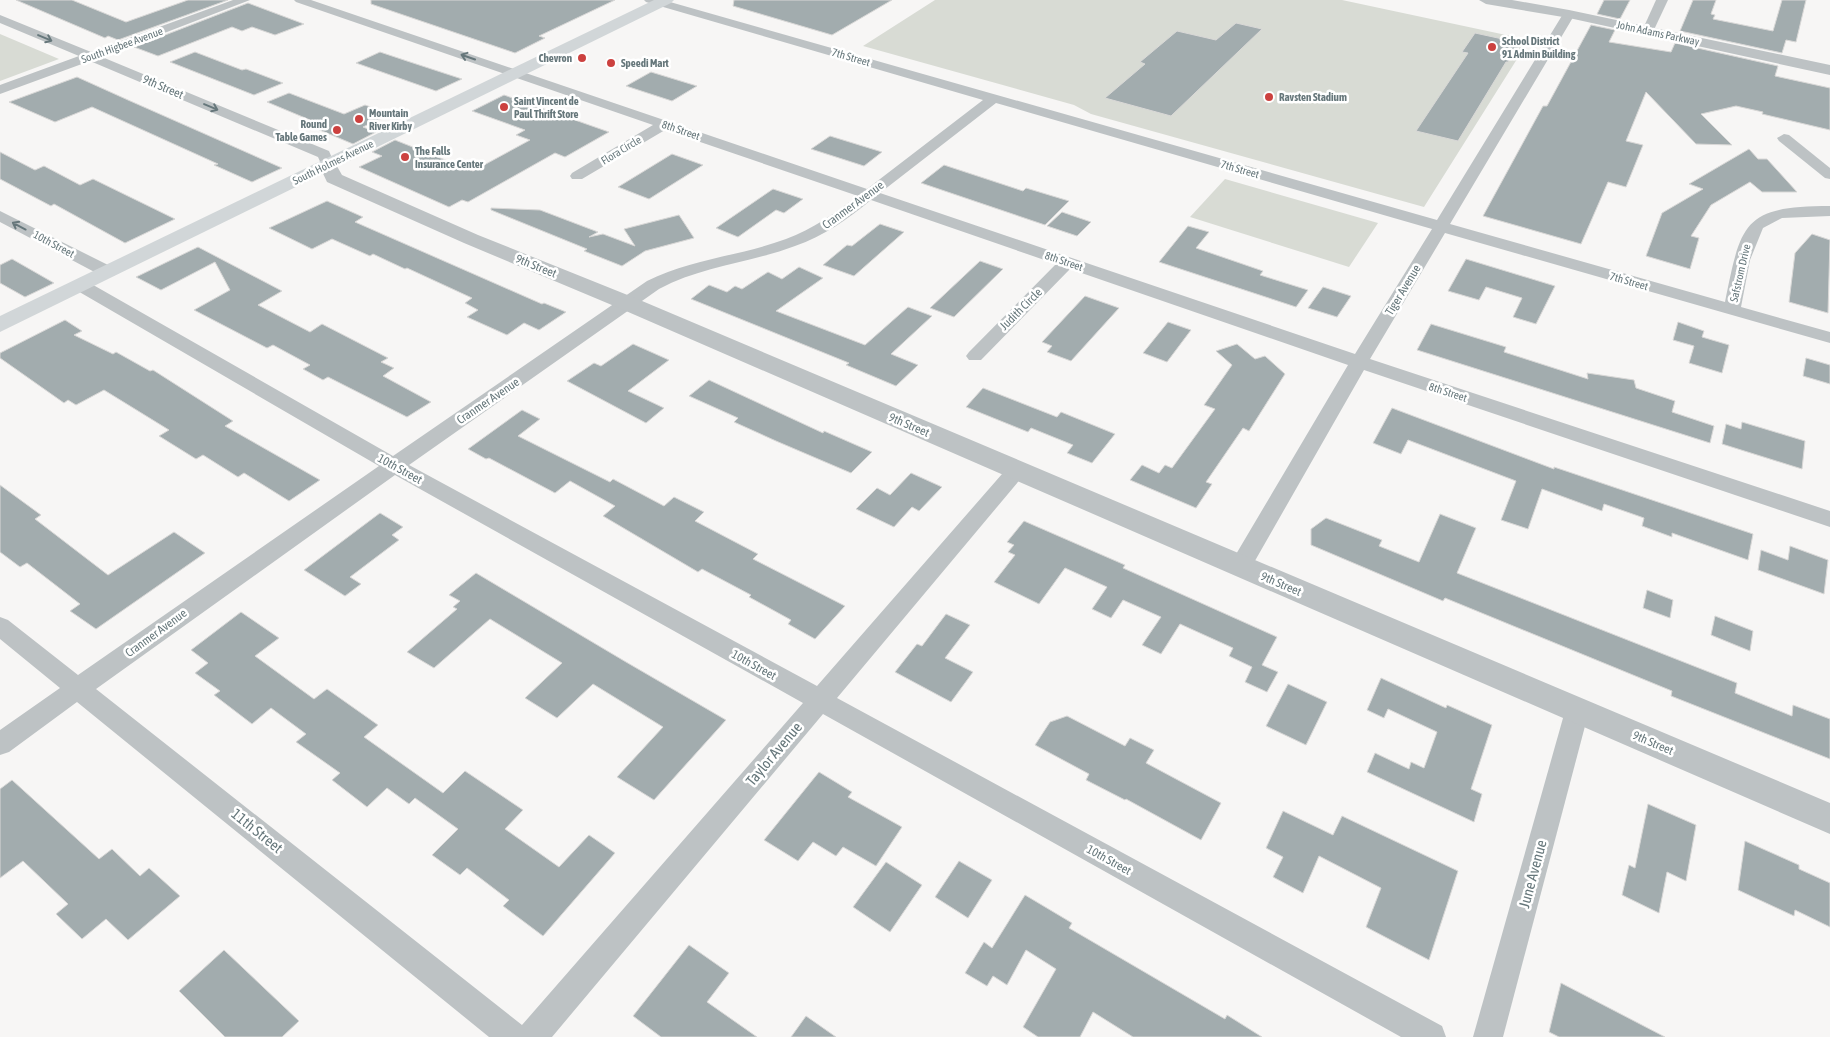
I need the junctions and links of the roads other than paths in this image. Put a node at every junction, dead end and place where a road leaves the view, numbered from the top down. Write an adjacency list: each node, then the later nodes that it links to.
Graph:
1 (244, 0): 9 (street, South Higbee Avenue)
2 (300, 0): 11 (street, 8th Street, one-way to 2)
3 (1486, 0): 6 (street, John Adams Parkway)
4 (1662, 0): 8 (street)
5 (659, 1): 11 (main road, South Holmes Avenue); 13 (street, 7th Street)
6 (1569, 14): 8 (street, John Adams Parkway); 22 (street, Tiger Avenue)
7 (0, 19): 9 (street, 9th Street, one-way to 9)
8 (1648, 31): 10 (street, John Adams Parkway)
9 (89, 56): 12 (street, South Higbee Avenue); 16 (street, 9th Street, one-way to 16)
10 (1830, 70)
11 (514, 73): 14 (street, 8th Street); 16 (main road, South Holmes Avenue)
12 (0, 90)
13 (994, 98): 19 (street, Cranmer Avenue); 22 (street, 7th Street)
14 (665, 124): 18 (street, Flora Circle); 19 (street, 8th Street)
15 (1784, 138): 17 (street)
16 (328, 165): 24 (main road, South Holmes Avenue); 26 (street, 9th Street)
17 (1830, 175)
18 (577, 176)
19 (868, 194): 23 (street, 8th Street); 26 (street, Cranmer Avenue)
20 (1830, 211): 27 (street, Safstrom Drive)
21 (0, 216): 24 (street, 10th Street, one-way to 21)
22 (1441, 227): 27 (street, 7th Street); 31 (street, Tiger Avenue)
23 (1067, 262): 30 (street, Judith Circle); 31 (street, 8th Street)
24 (108, 272): 25 (main road, South Holmes Avenue)
25 (82, 286): 28 (main road, South Holmes Avenue); 32 (street, 10th Street)
26 (627, 303): 32 (street, Cranmer Avenue); 33 (street, 9th Street)
27 (1732, 310): 29 (street, 7th Street)
28 (0, 325)
29 (1830, 338)
30 (975, 356)
31 (1359, 362): 34 (street, 8th Street); 35 (street, Tiger Avenue)
32 (394, 465): 37 (street, Cranmer Avenue); 38 (street, 10th Street)
33 (1016, 471): 35 (street, 9th Street); 38 (street, Taylor Avenue)
34 (1830, 519)
35 (1240, 567): 39 (street, 9th Street)
36 (0, 626): 37 (street, 11th Street)
37 (79, 688): 40 (street, Cranmer Avenue); 42 (street, 11th Street)
38 (819, 701): 43 (street, Taylor Avenue); 44 (street, 10th Street)
39 (1577, 711): 41 (street, 9th Street); 45 (street, June Avenue)
40 (0, 744)
41 (1830, 818)
42 (513, 1037)
43 (532, 1037)
44 (1431, 1037)
45 (1488, 1037)

